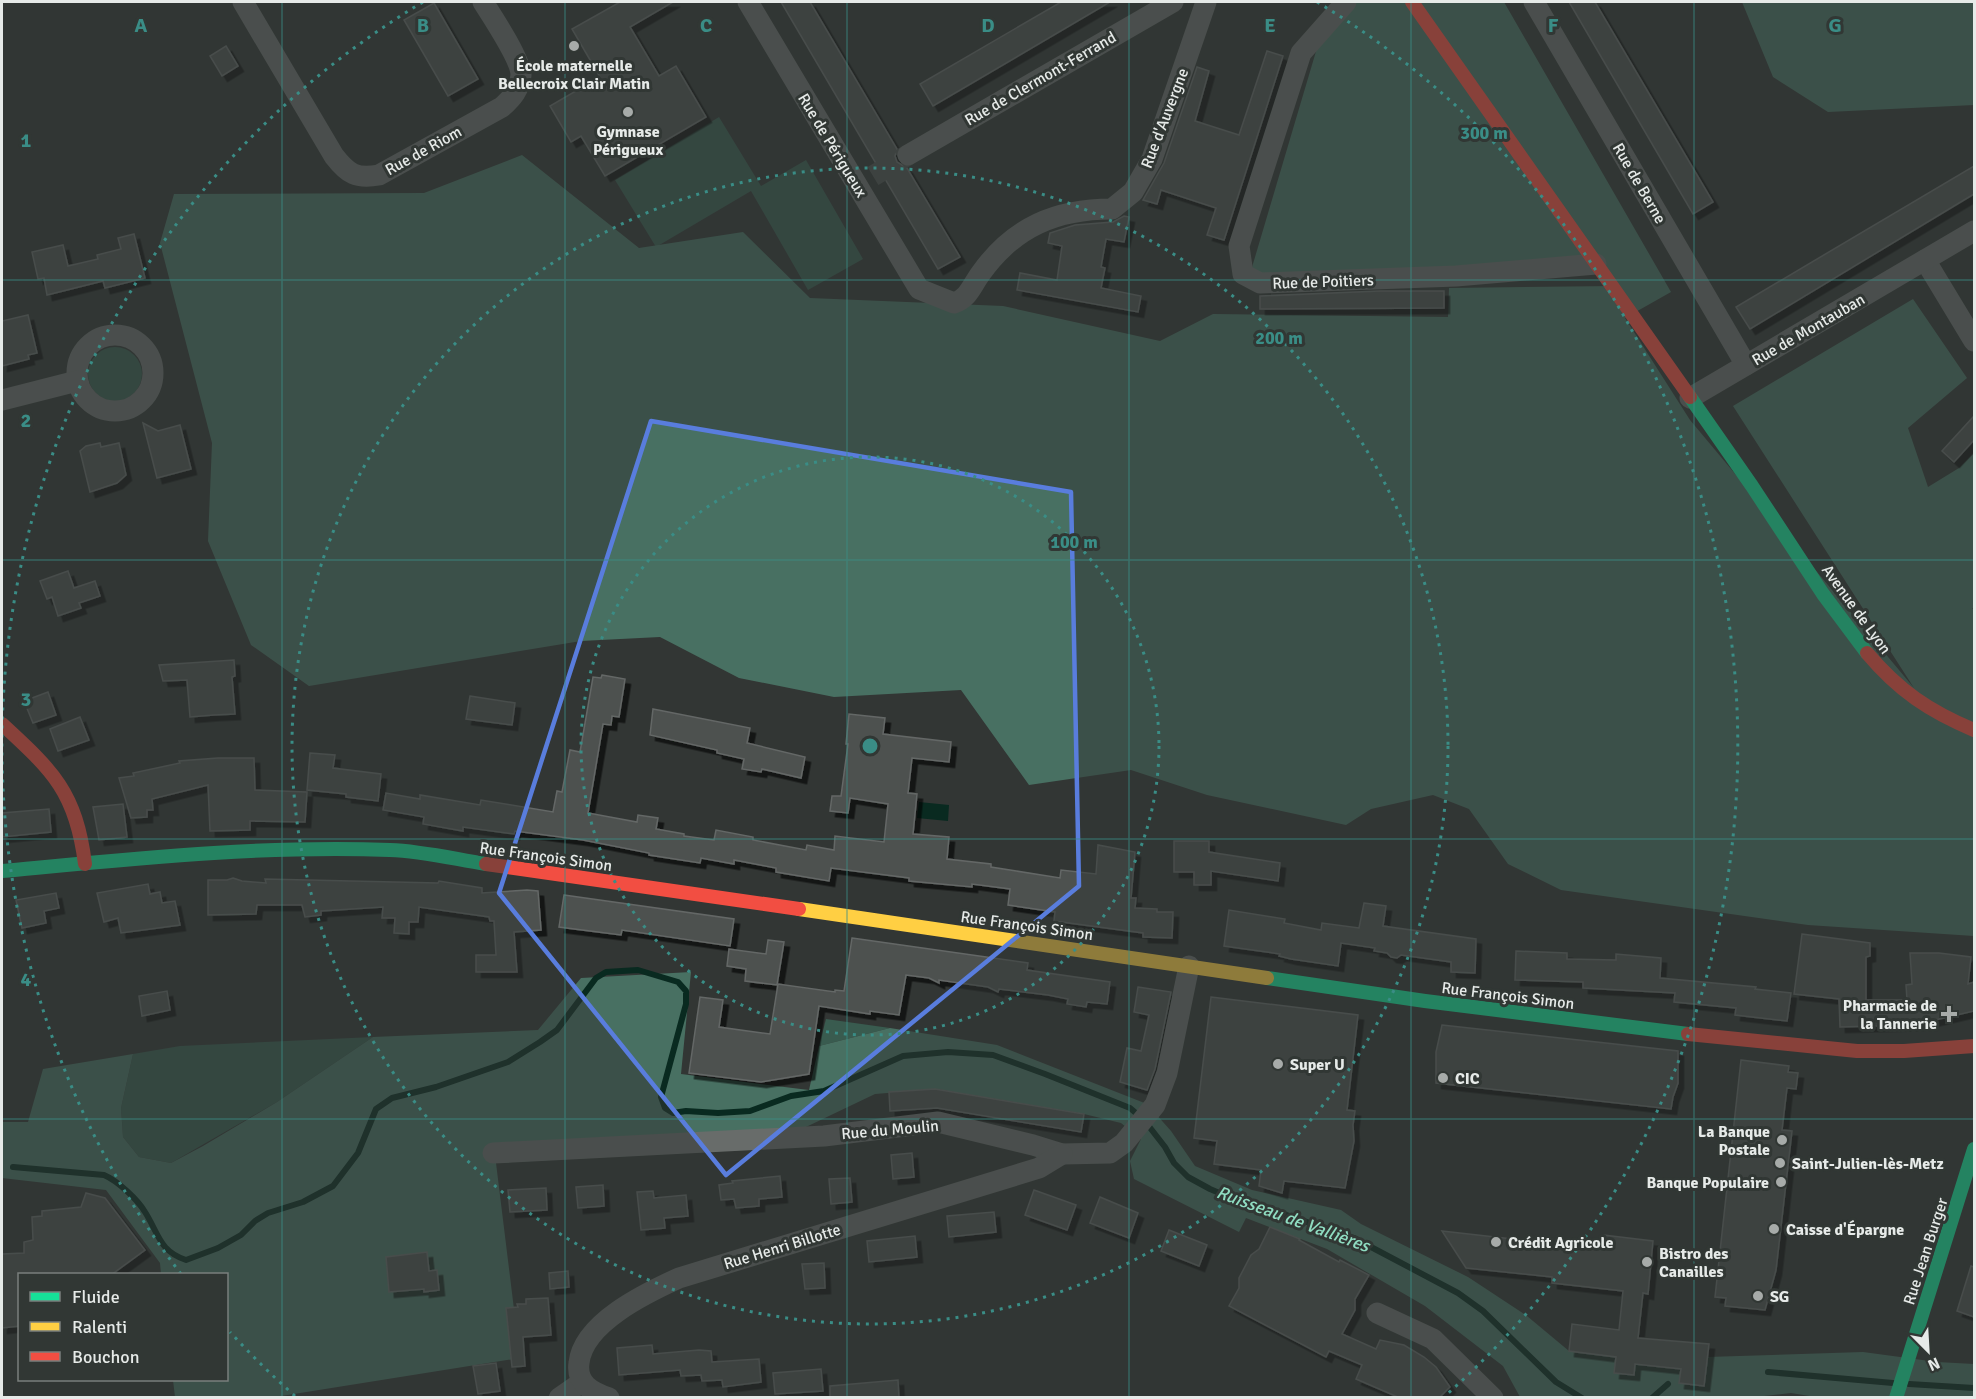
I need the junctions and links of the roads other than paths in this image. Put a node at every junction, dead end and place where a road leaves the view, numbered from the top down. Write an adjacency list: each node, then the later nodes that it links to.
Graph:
1 (243, 2): 2 (street, Rue de Riom)
2 (483, 2)
3 (748, 2): 13 (street, Rue de Périgueux)
4 (1173, 2): 9 (street, Rue de Clermont-Ferrand)
5 (1206, 2): 13 (street, Rue d'Auvergne)
6 (1346, 2): 12 (street, Rue de Poitiers)
7 (1412, 2): 12 (main road, Avenue de Lyon)
8 (1534, 2): 15 (street, Rue de Berne)
9 (908, 155)
10 (1974, 231): 11 (street, Rue de Montauban)
11 (1925, 260): 14 (street); 15 (street, Rue de Montauban)
12 (1596, 264): 17 (main road, Avenue de Lyon)
13 (919, 289)
14 (1974, 341)
15 (1746, 365): 17 (street, Rue de Montauban)
16 (77, 381): 18 (street)
17 (1690, 398): 20 (main road, Avenue de Lyon)
18 (2, 400)
19 (2, 724): 21 (main road)
20 (1974, 730)
21 (80, 864): 22 (main road, Rue François Simon); 23 (main road, Rue François Simon)
22 (2, 871)
23 (1189, 966): 24 (main road, Rue François Simon); 27 (street, Rue du Moulin)
24 (1974, 1046)
25 (1974, 1149): 33 (main road, Rue Jean Burger)
26 (493, 1153): 27 (street, Rue du Moulin)
27 (1062, 1154): 29 (street, Rue Henri Billotte)
28 (1377, 1313): 32 (street)
29 (582, 1382): 30 (street); 31 (street)
30 (559, 1398)
31 (609, 1398)
32 (1493, 1398)
33 (1896, 1398)

